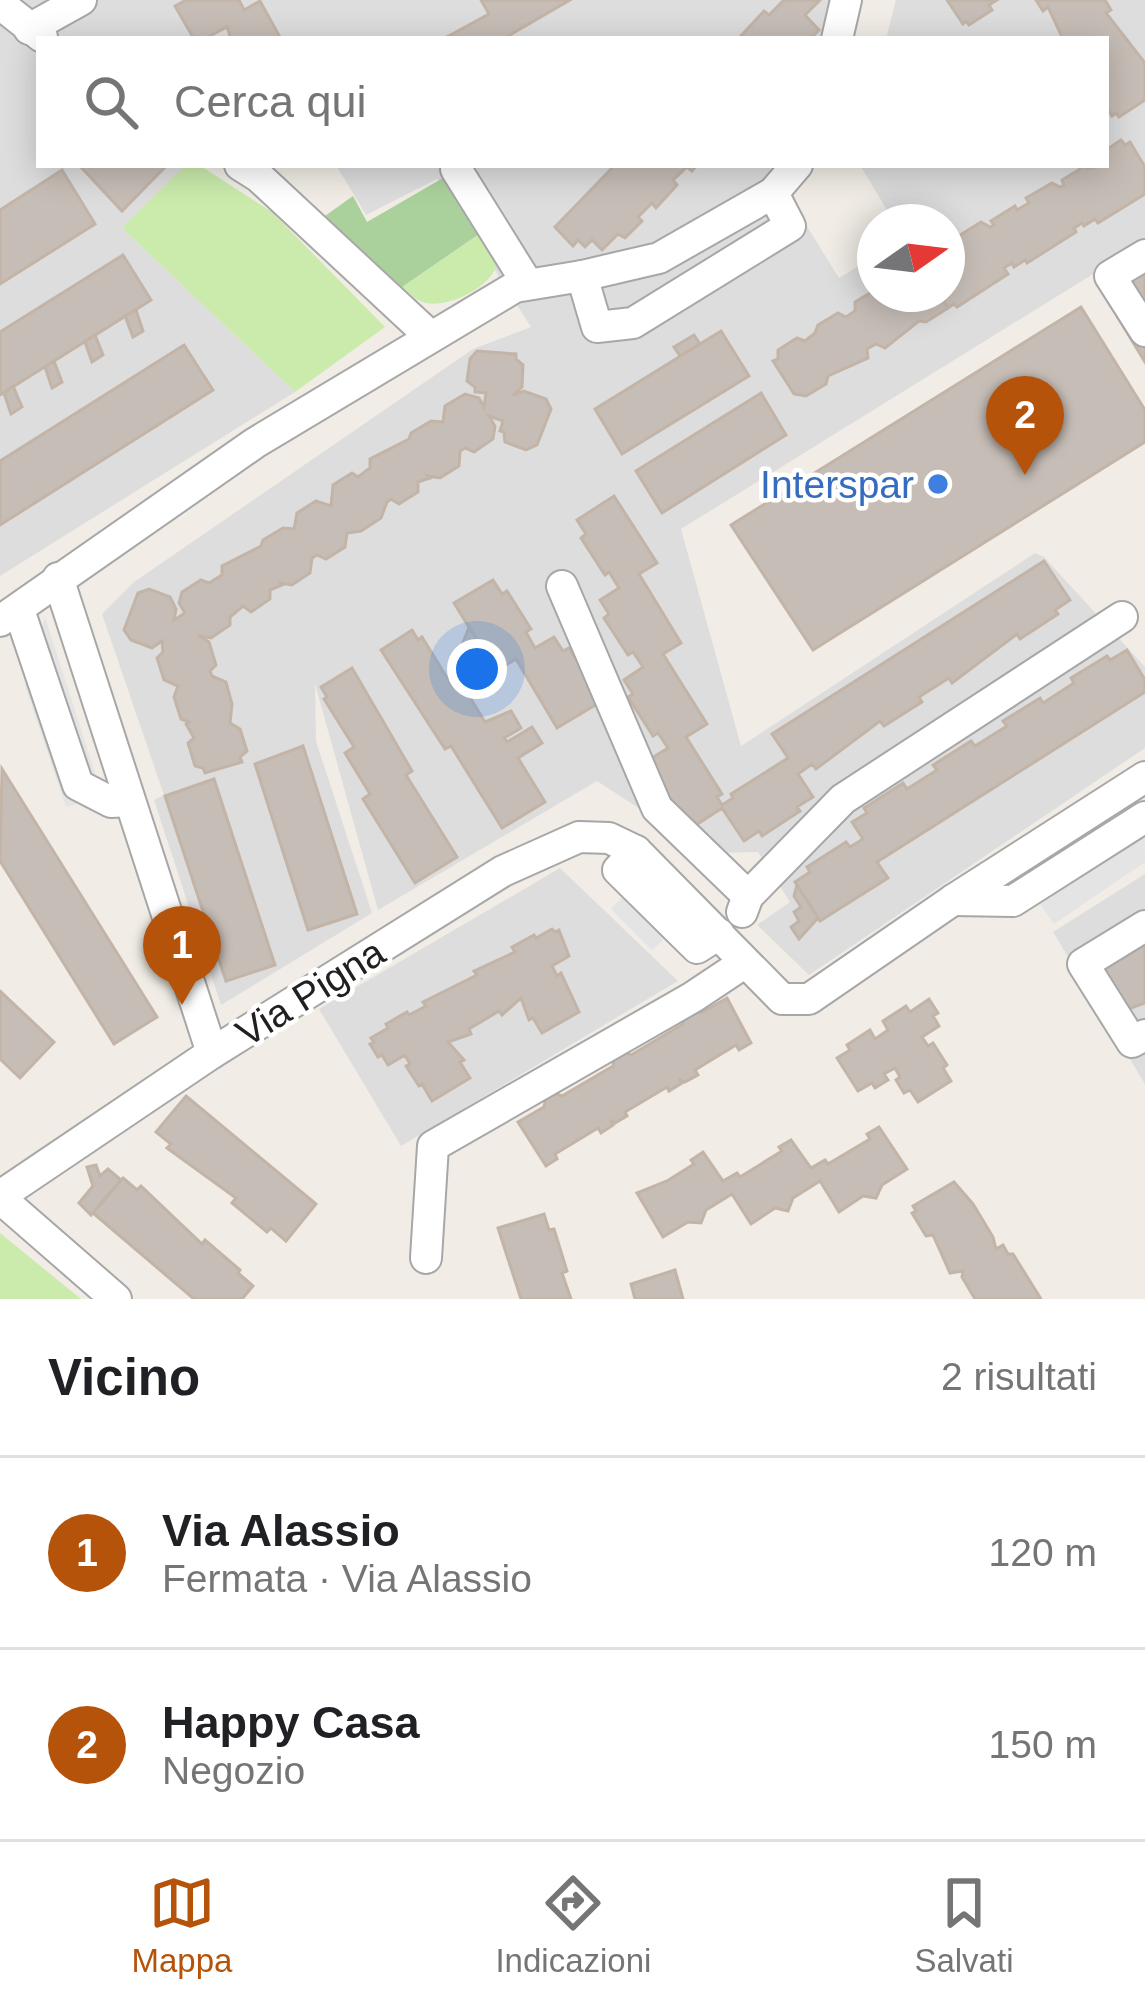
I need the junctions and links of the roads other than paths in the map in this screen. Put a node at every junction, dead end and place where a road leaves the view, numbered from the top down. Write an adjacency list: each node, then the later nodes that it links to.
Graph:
1 (81, 0): 4 (street)
2 (846, 0): 5 (street)
3 (0, 4): 4 (street)
4 (37, 34)
5 (838, 36)
6 (245, 168): 14 (street)
7 (794, 168): 9 (street)
8 (456, 169): 12 (street)
9 (772, 193): 11 (street); 11 (street)
10 (1145, 255): 13 (street)
11 (582, 276): 12 (street)
12 (527, 283): 14 (street)
13 (1145, 331)
14 (430, 337): 15 (street)
15 (58, 578): 17 (street); 20 (street)
16 (562, 586): 24 (street)
17 (9, 616): 20 (street)
18 (1122, 617): 24 (street)
19 (1145, 777): 21 (street)
20 (129, 801): 28 (street)
21 (1106, 802): 22 (street); 23 (street)
22 (1136, 823): 23 (street)
23 (953, 900): 26 (street)
24 (736, 914): 26 (street); 28 (street, Via Pigna)
25 (1145, 926): 27 (street)
26 (744, 963): 30 (street)
27 (1145, 1035)
28 (212, 1053): 29 (street, Via Pigna)
29 (0, 1197): 31 (street, Via Pigna)
30 (426, 1258)
31 (116, 1299)

